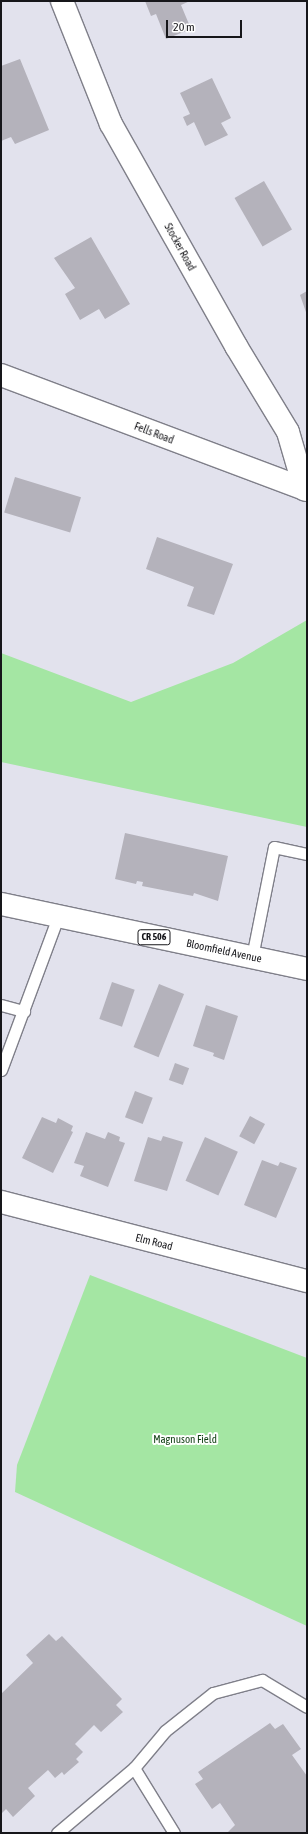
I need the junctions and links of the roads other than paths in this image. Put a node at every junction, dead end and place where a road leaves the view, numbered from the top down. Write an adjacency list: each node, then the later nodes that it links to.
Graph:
1 (62, 1): 3 (street, Stocker Road)
2 (1, 375): 3 (street, Fells Road)
3 (306, 490)
4 (307, 854): 7 (lane)
5 (1, 904): 6 (street, Bloomfield Avenue / CR 506)
6 (58, 916): 7 (street, Bloomfield Avenue / CR 506); 10 (lane)
7 (252, 957): 8 (street, Bloomfield Avenue / CR 506)
8 (307, 969)
9 (1, 1005): 10 (lane)
10 (24, 1011): 11 (lane)
11 (1, 1070)
12 (1, 1202): 13 (street, Elm Road)
13 (307, 1281)
14 (307, 1707): 15 (lane)
15 (134, 1768): 16 (lane); 17 (lane)
16 (57, 1833)
17 (174, 1833)

